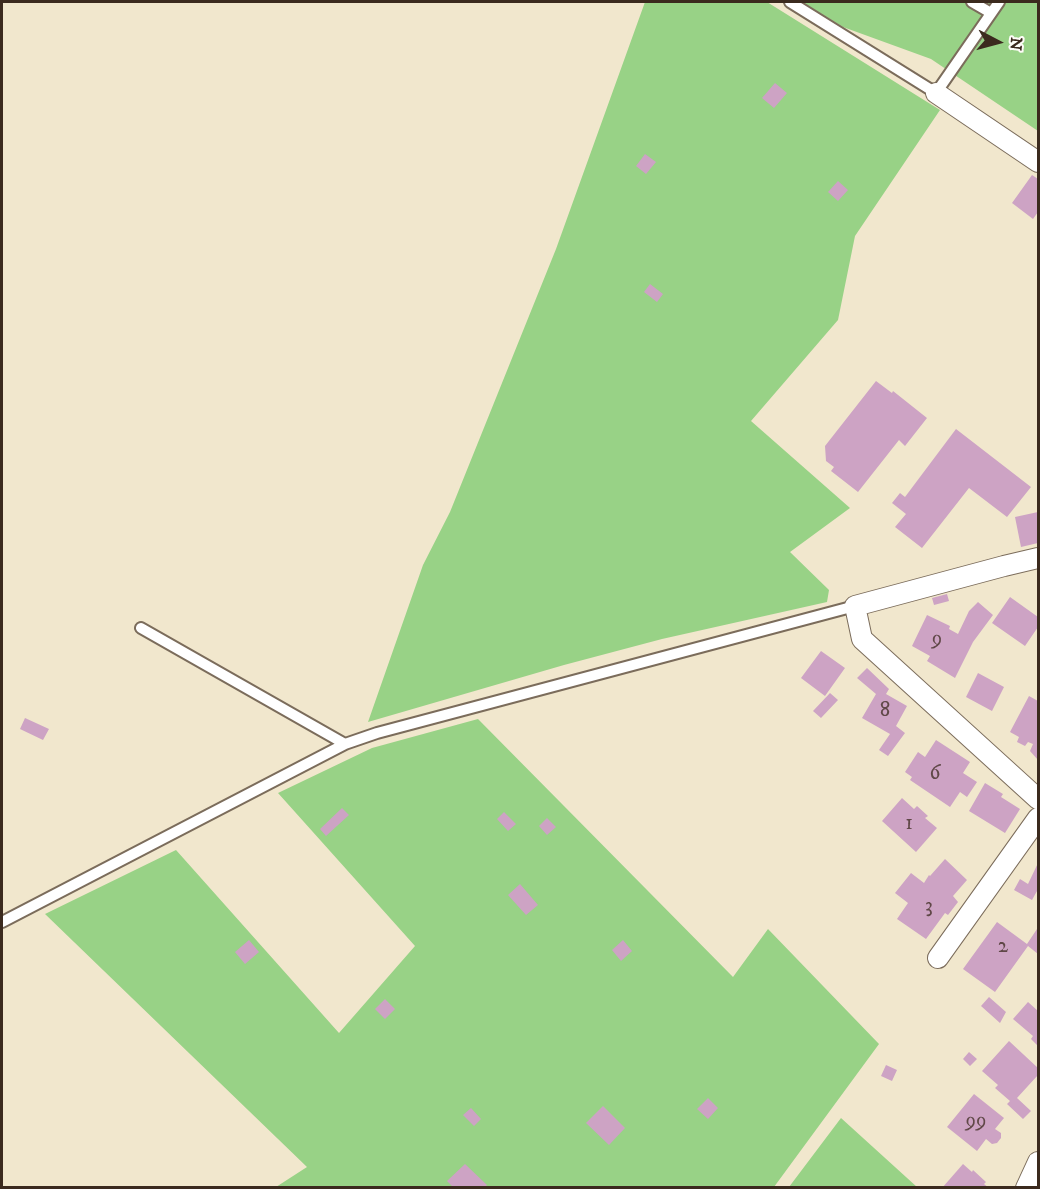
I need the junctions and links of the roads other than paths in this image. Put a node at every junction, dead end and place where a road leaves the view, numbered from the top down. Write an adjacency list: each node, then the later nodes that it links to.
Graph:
1 (790, 2): 5 (lane)
2 (972, 2): 4 (lane)
3 (999, 2): 4 (lane)
4 (991, 13): 5 (lane)
5 (936, 93): 6 (street)
6 (1038, 162)
7 (1038, 558): 8 (street)
8 (855, 606): 10 (lane); 11 (street)
9 (141, 628): 10 (lane)
10 (345, 744): 13 (lane)
11 (1038, 799)
12 (1038, 818): 14 (street)
13 (2, 922)
14 (938, 958)
15 (1038, 1162): 16 (street)
16 (1026, 1188)

